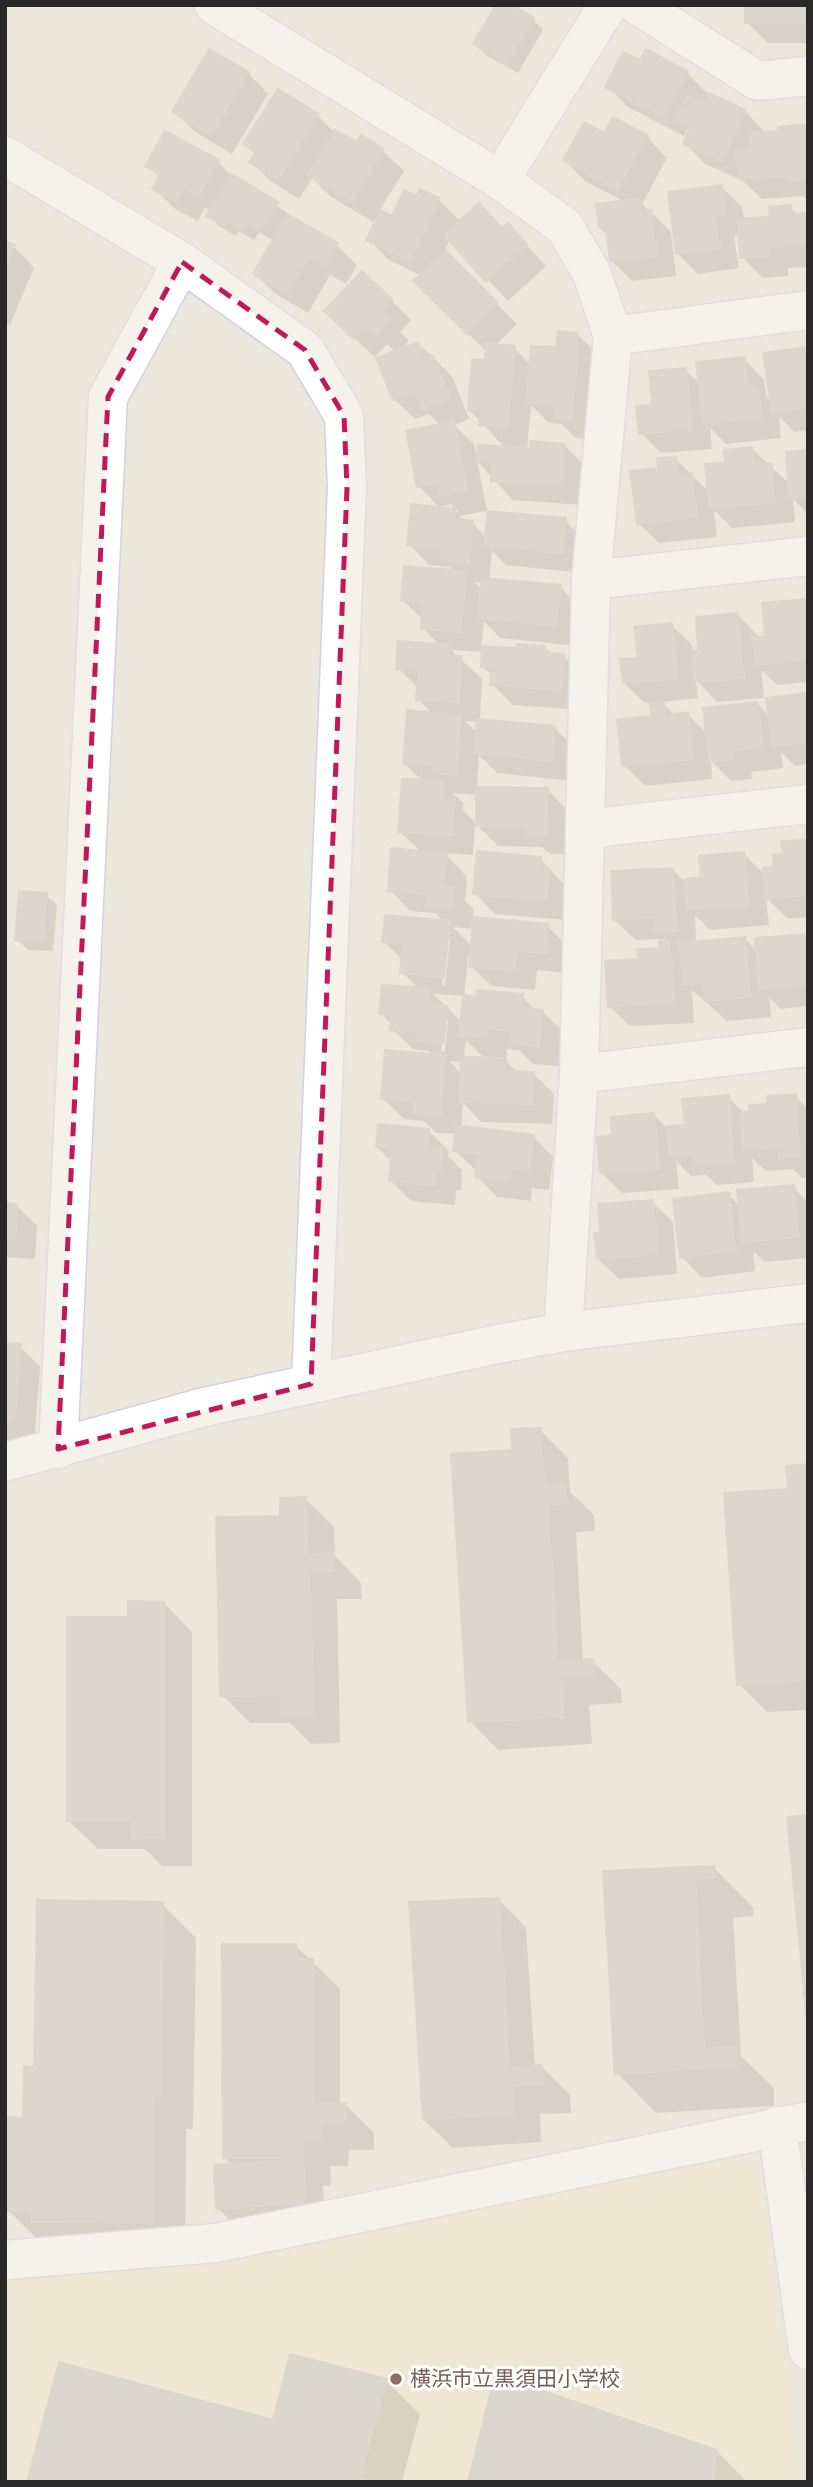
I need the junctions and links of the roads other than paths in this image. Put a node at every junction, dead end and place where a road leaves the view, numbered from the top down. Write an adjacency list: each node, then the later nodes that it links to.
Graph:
1 (215, 5): 6 (street)
2 (608, 5): 6 (street)
3 (637, 5): 4 (street)
4 (808, 76)
5 (5, 156): 7 (street)
6 (500, 180): 9 (street)
7 (182, 262): 18 (street); 19 (street)
8 (808, 310): 9 (street)
9 (613, 336): 11 (street)
10 (808, 556): 11 (street)
11 (592, 580): 13 (street)
12 (808, 804): 13 (street)
13 (586, 829): 15 (street)
14 (808, 1047): 15 (street)
15 (579, 1074): 17 (street)
16 (808, 1303): 17 (street)
17 (563, 1332): 18 (street)
18 (311, 1384): 19 (street)
19 (58, 1449): 20 (street)
20 (5, 1462)
21 (793, 2123): 22 (street); 23 (street)
22 (5, 2260)
23 (808, 2350)

